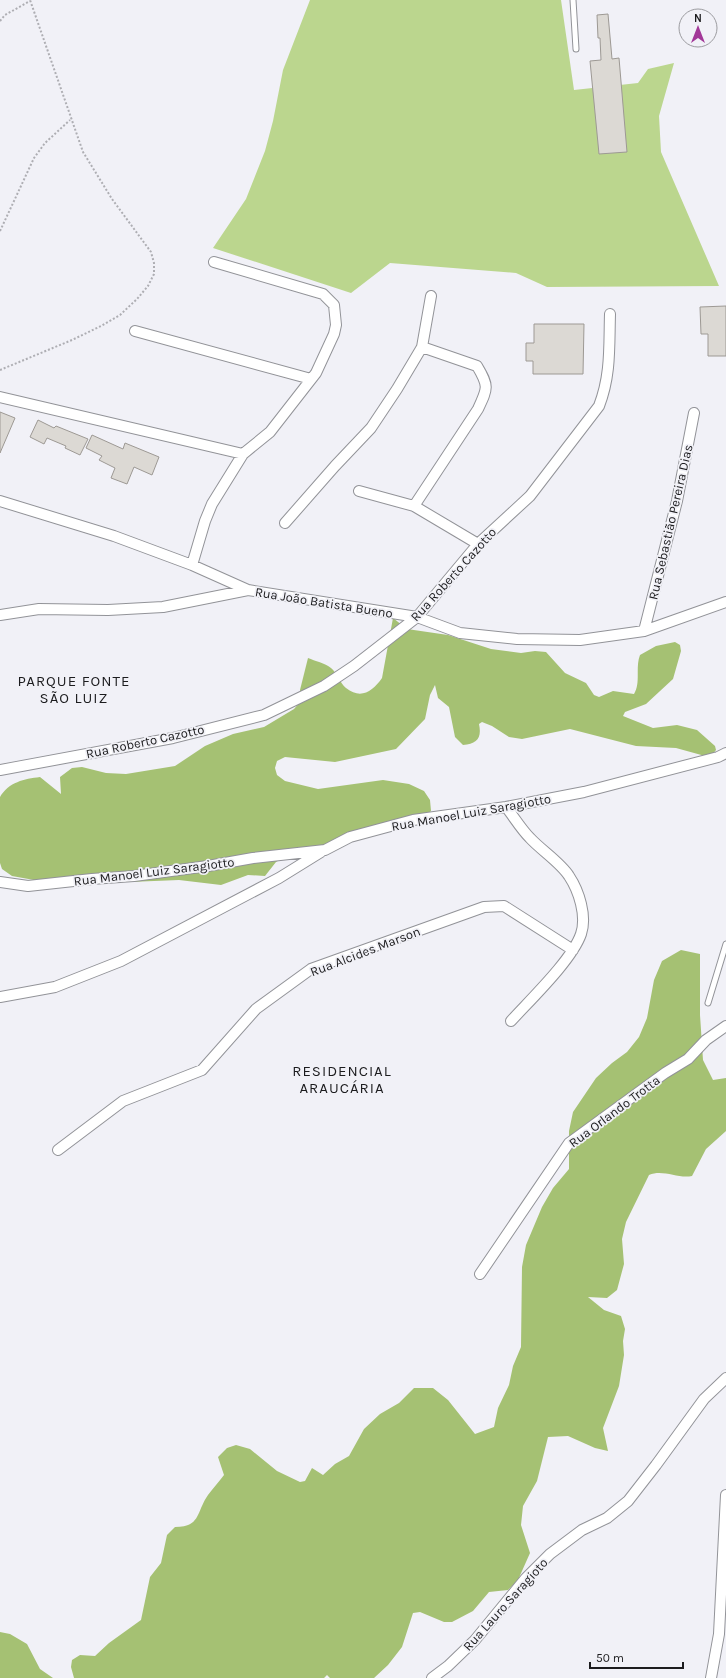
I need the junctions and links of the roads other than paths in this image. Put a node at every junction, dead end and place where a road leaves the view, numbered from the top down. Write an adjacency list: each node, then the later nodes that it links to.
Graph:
1 (573, 0): 2 (lane)
2 (576, 49)
3 (214, 262): 8 (street)
4 (431, 296): 7 (street)
5 (610, 314): 16 (street, Rua Roberto Cazotto)
6 (135, 331): 8 (street)
7 (422, 348): 14 (street); 15 (street)
8 (311, 379): 11 (street)
9 (0, 397): 11 (street)
10 (694, 413): 22 (street, Rua Sebastião Pereira Dias)
11 (243, 454): 17 (street)
12 (358, 491): 14 (street)
13 (0, 501): 17 (street, Rua João Batista Bueno)
14 (414, 506): 16 (street)
15 (285, 523)
16 (478, 544): 21 (street, Rua Roberto Cazotto)
17 (192, 565): 18 (street, Rua João Batista Bueno)
18 (248, 590): 20 (street); 21 (street, Rua João Batista Bueno)
19 (726, 602): 22 (street, Rua João Batista Bueno)
20 (0, 615)
21 (417, 617): 22 (street, Rua João Batista Bueno); 24 (street, Rua Roberto Cazotto)
22 (644, 631)
23 (726, 752): 25 (street, Rua Manoel Luiz Saragiotto)
24 (0, 770)
25 (506, 807): 26 (street, Rua Manoel Luiz Saragiotto); 29 (street)
26 (325, 850): 27 (street, Rua Manoel Luiz Saragiotto); 30 (street)
27 (0, 882)
28 (726, 944): 31 (lane)
29 (573, 950): 32 (street); 34 (street, Rua Alcides Marson)
30 (0, 997)
31 (708, 1003)
32 (511, 1021)
33 (726, 1026): 35 (street, Rua Orlando Trotta)
34 (58, 1150)
35 (480, 1274)
36 (726, 1378): 38 (street, Rua Lauro Saragioto)
37 (726, 1496): 39 (street)
38 (432, 1678)
39 (711, 1678)

